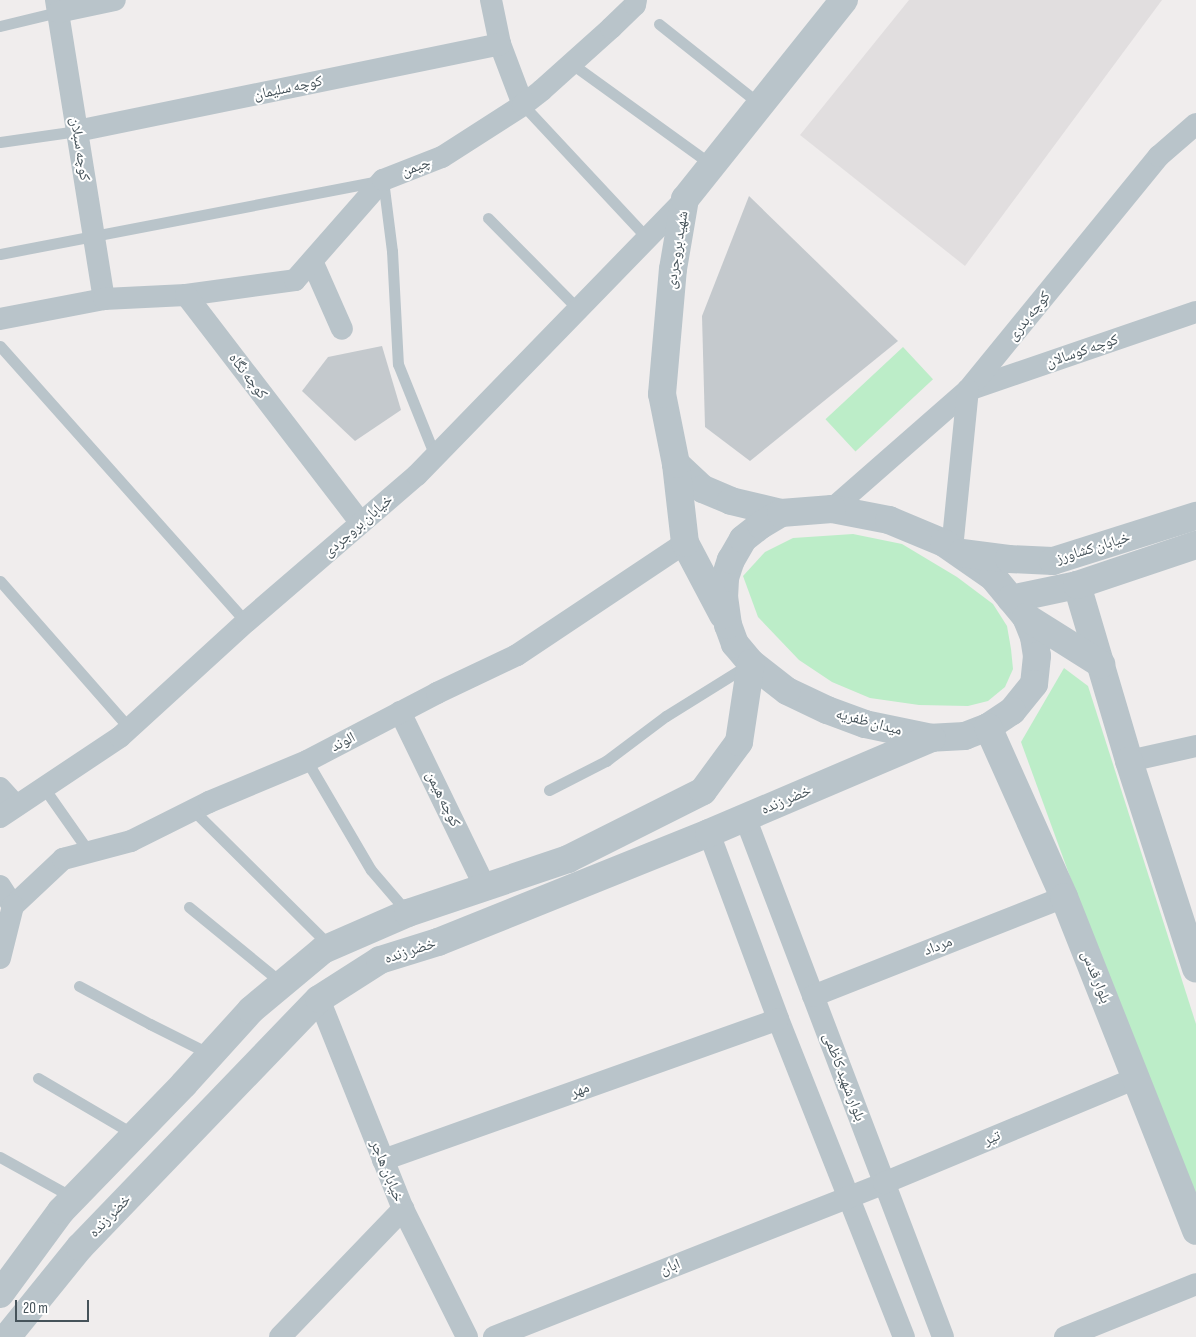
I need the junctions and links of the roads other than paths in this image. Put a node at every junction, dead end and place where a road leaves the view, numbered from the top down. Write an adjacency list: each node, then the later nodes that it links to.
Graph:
1 (115, 0): 5 (street)
2 (491, 0): 8 (street)
3 (636, 0): 9 (street, چیمن)
4 (844, 0): 11 (street, شهید بروجردی)
5 (57, 6): 7 (lane); 13 (street, کوچه سبلان)
6 (659, 24): 11 (lane)
7 (0, 26)
8 (500, 44): 10 (street); 13 (street, کوچه سلیمان)
9 (572, 64): 10 (street, چیمن); 15 (lane)
10 (523, 105): 16 (street, چیمن); 20 (lane)
11 (761, 105): 15 (street, شهید بروجردی)
12 (1196, 124): 30 (street, کوچه بدری)
13 (77, 131): 14 (lane); 19 (street, کوچه سبلان)
14 (0, 142)
15 (712, 165): 17 (street, شهید بروجردی)
16 (383, 180): 19 (lane); 22 (street, چیمن); 31 (lane)
17 (685, 199): 20 (street, خیابان بروجردی); 32 (street, شهید بروجردی)
18 (488, 218): 25 (lane)
19 (94, 236): 21 (lane); 24 (street, کوچه سبلان)
20 (648, 239): 25 (street, خیابان بروجردی)
21 (0, 254)
22 (312, 261): 23 (street, چیمن); 28 (street)
23 (186, 295): 24 (street); 36 (street, کوچه نگاه)
24 (104, 299): 27 (street)
25 (577, 308): 31 (street, خیابان بروجردی)
26 (1196, 312): 30 (street, کوچه کوسالان)
27 (0, 319)
28 (342, 329)
29 (0, 346): 43 (lane)
30 (968, 390): 33 (street); 39 (street)
31 (435, 456): 36 (street, خیابان بروجردی)
32 (676, 464): 34 (street); 37 (street, شهید بروجردی)
33 (832, 509): 34 (street, میدان ظفریه); 39 (street, میدان ظفریه)
34 (780, 514): 44 (street, میدان ظفریه)
35 (1196, 516): 39 (street, خیابان کشاورز)
36 (361, 523): 43 (street, خیابان بروجردی)
37 (685, 543): 44 (street); 47 (street, الوند)
38 (1196, 545): 41 (street, خیابان کشاورز)
39 (955, 551): 42 (street, میدان ظفریه)
40 (0, 582): 49 (lane)
41 (1077, 585): 42 (street, خیابان کشاورز); 46 (street)
42 (1018, 608): 46 (street); 48 (street, میدان ظفریه)
43 (246, 622): 49 (street, خیابان بروجردی)
44 (728, 625): 45 (street, میدان ظفریه)
45 (751, 663): 50 (street, میدان ظفریه); 56 (lane); 63 (street)
46 (1101, 664): 53 (street)
47 (400, 712): 52 (street, الوند); 63 (street, کوچه هیمن)
48 (988, 727): 50 (street, میدان ظفریه); 64 (street, بلوار قدس)
49 (129, 728): 55 (street, خیابان بروجردی)
50 (932, 738): 59 (street, خضر زنده)
51 (1196, 746): 53 (street)
52 (307, 760): 57 (street, الوند); 67 (lane)
53 (1129, 761): 70 (street)
54 (0, 788): 58 (street)
55 (44, 788): 58 (street, خیابان بروجردی); 61 (lane)
56 (549, 790)
57 (193, 810): 61 (street, الوند); 68 (lane)
58 (8, 811)
59 (744, 818): 60 (street, خضر زنده); 73 (street, بلوار شهید کاظمی)
60 (709, 833): 74 (street, خضر زنده); 75 (street)
61 (89, 852): 65 (street, الوند)
62 (0, 886): 65 (street)
63 (486, 887): 67 (street)
64 (1064, 897): 73 (street, مرداد); 78 (street, بلوار قدس)
65 (13, 906): 69 (street)
66 (189, 907): 71 (lane)
67 (408, 913): 68 (street)
68 (330, 947): 71 (street)
69 (0, 958)
70 (1196, 968)
71 (283, 984): 76 (street)
72 (79, 986): 76 (lane)
73 (813, 996): 82 (street, بلوار شهید کاظمی)
74 (319, 999): 81 (street, خیابان هاجر); 89 (street, خضر زنده)
75 (778, 1019): 81 (street, مهر); 83 (street)
76 (210, 1054): 79 (street)
77 (38, 1078): 79 (lane)
78 (1136, 1078): 82 (street, تیر); 86 (street, بلوار قدس)
79 (135, 1135): 84 (street)
80 (0, 1157): 84 (lane)
81 (383, 1160): 85 (street, خیابان هاجر)
82 (884, 1183): 83 (street, تیر); 94 (street, بلوار شهید کاظمی)
83 (847, 1196): 92 (street, ابان); 93 (street)
84 (74, 1198): 88 (street)
85 (403, 1209): 90 (street); 91 (street, خیابان هاجر)
86 (1196, 1231)
87 (1196, 1284): 95 (street)
88 (0, 1294)
89 (7, 1337)
90 (280, 1337)
91 (468, 1337)
92 (494, 1337)
93 (904, 1337)
94 (943, 1337)
95 (1065, 1337)

